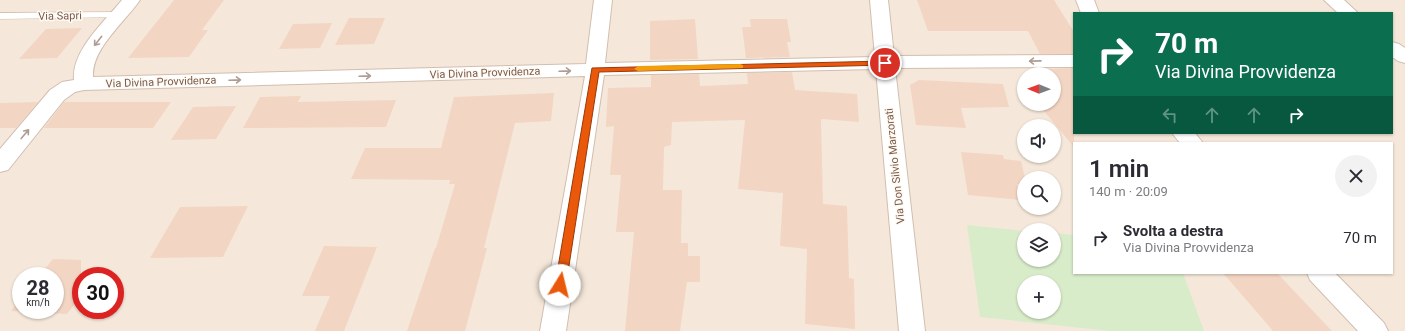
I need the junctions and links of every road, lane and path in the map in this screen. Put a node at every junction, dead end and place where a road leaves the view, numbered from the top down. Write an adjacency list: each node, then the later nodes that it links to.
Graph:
1 (131, 0): 8 (street)
2 (603, 0): 12 (street)
3 (879, 0): 11 (street, Via Don Silvio Marzorati)
4 (1084, 0): 6 (street)
5 (1333, 0): 7 (street)
6 (1090, 12)
7 (1348, 12)
8 (120, 15): 9 (lane, Via Sapri); 13 (street, one-way to 13)
9 (0, 16)
10 (1073, 61): 11 (street, Via Divina Provvidenza, one-way to 11)
11 (885, 63): 12 (street, Via Divina Provvidenza); 19 (street, Via Don Silvio Marzorati)
12 (595, 70): 13 (street, Via Divina Provvidenza, one-way to 12); 18 (street)
13 (84, 84): 16 (street, Via Divina Provvidenza, one-way to 13)
14 (1184, 134): 15 (street)
15 (1191, 142)
16 (1, 161)
17 (1320, 274): 20 (street)
18 (553, 331)
19 (912, 331)
20 (1375, 331)

